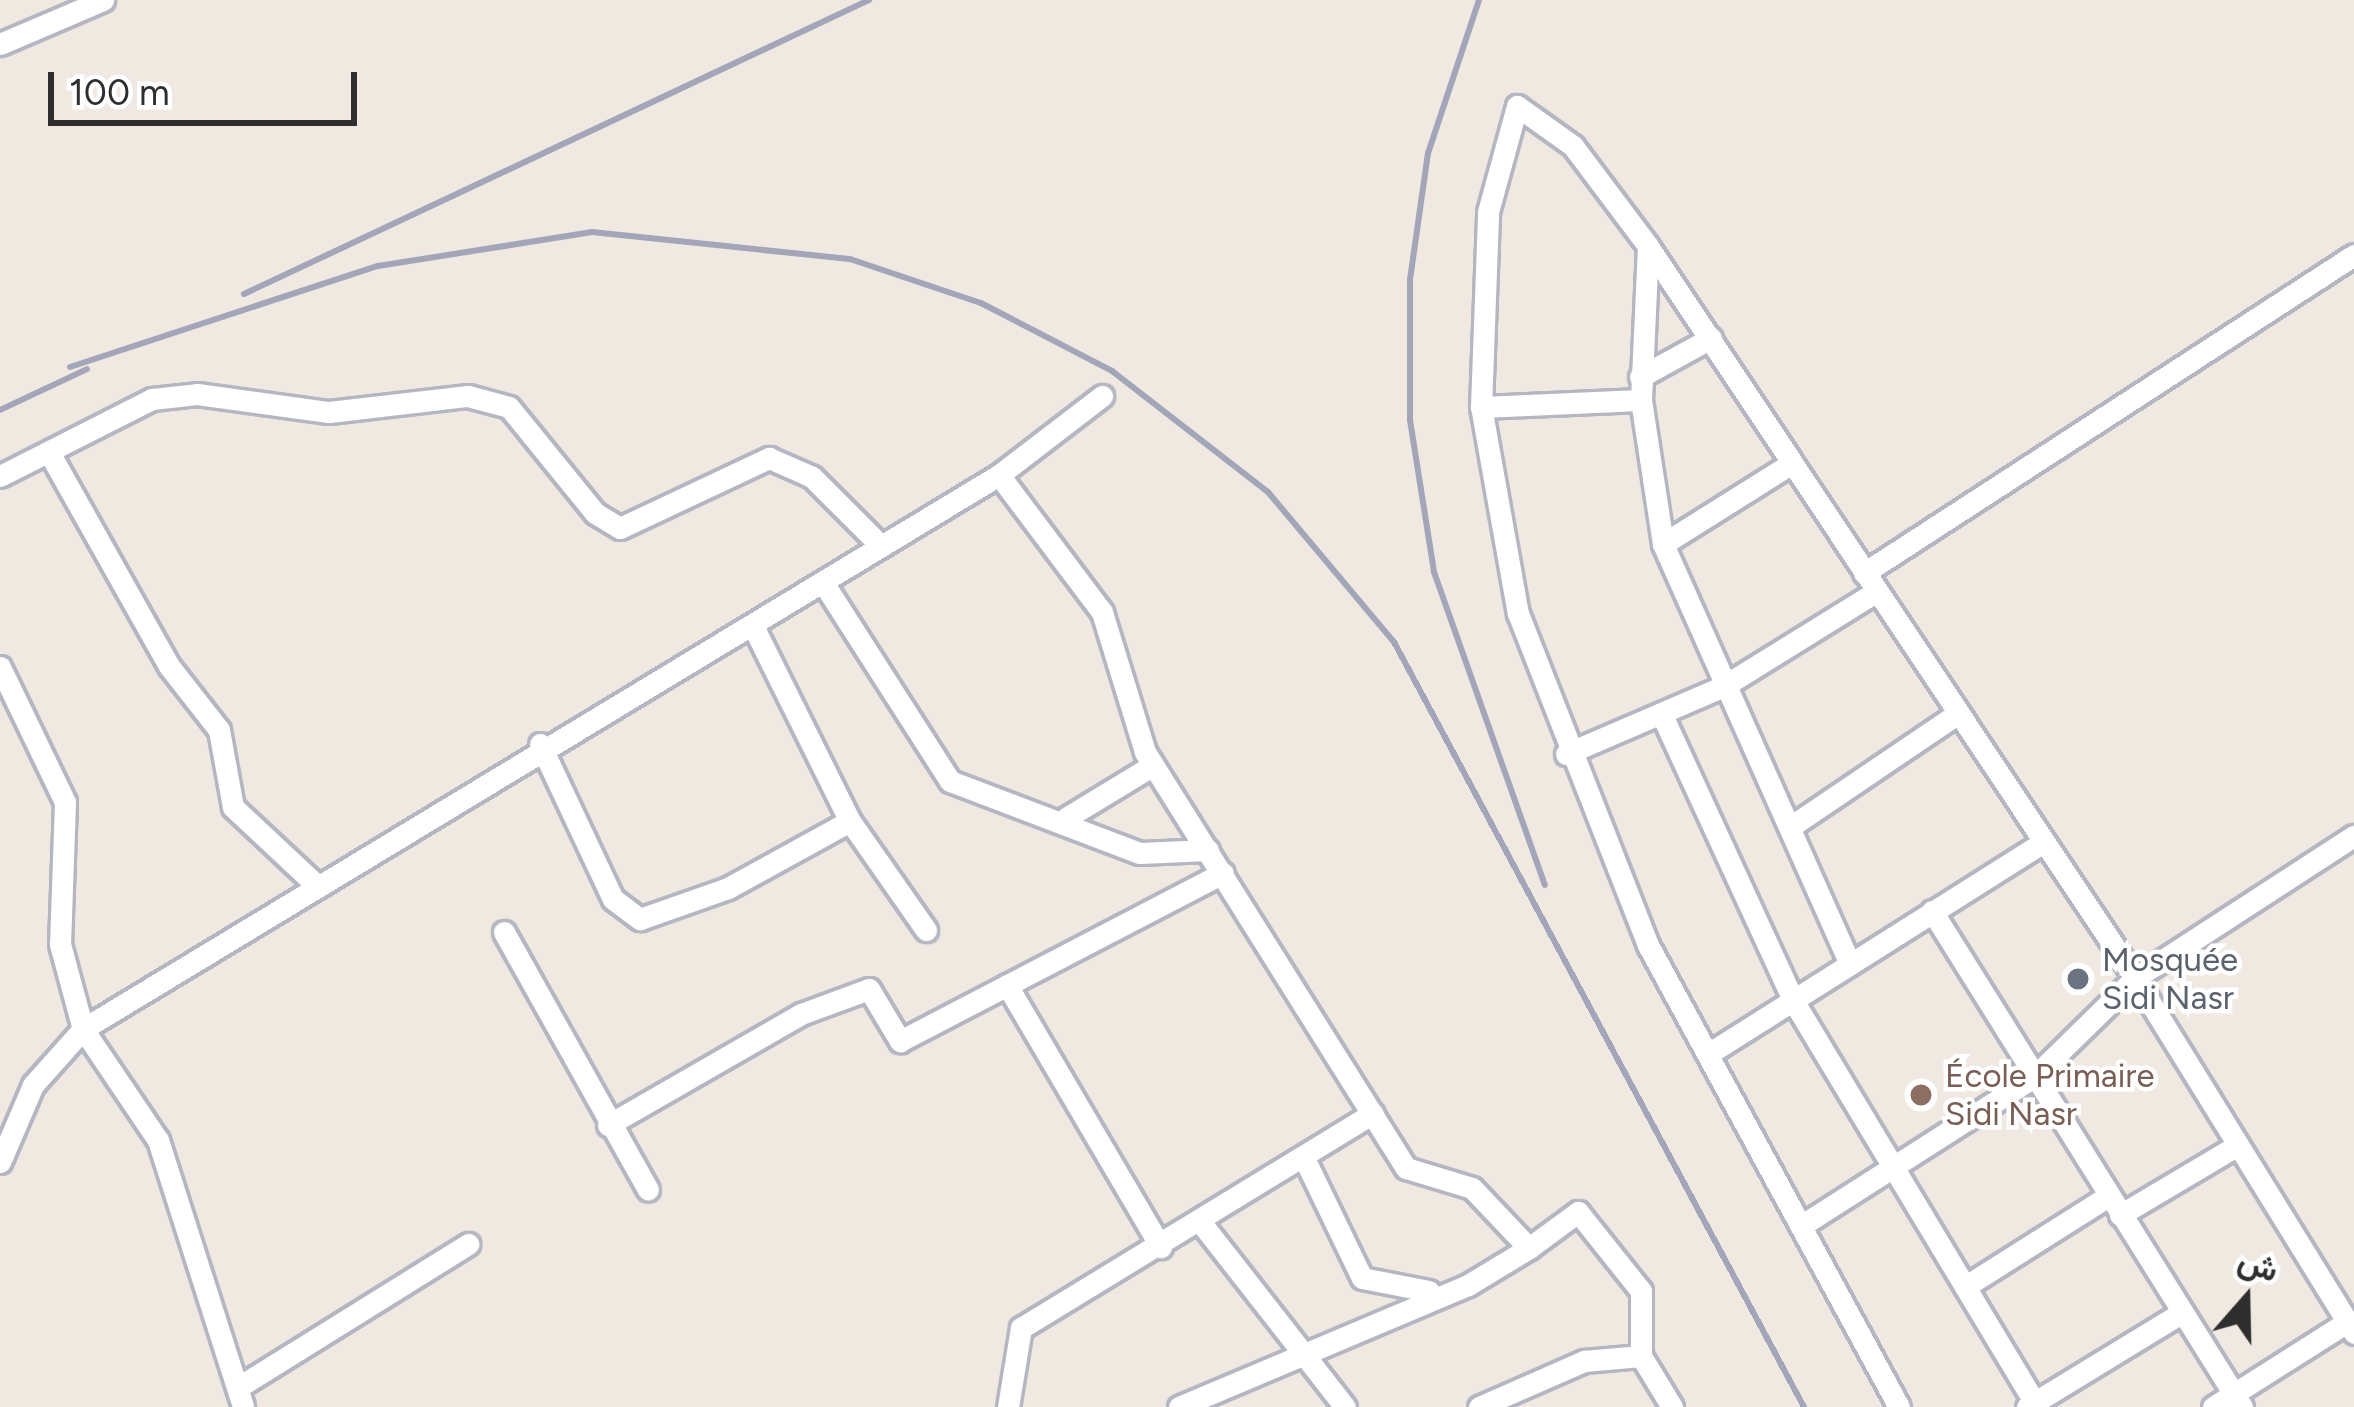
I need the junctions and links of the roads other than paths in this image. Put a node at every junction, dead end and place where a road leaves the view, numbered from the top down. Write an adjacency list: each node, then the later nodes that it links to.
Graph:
1 (103, 0): 2 (street)
2 (0, 44)
3 (1648, 246): 5 (street); 6 (street); 9 (street)
4 (2354, 255): 16 (street)
5 (1711, 338): 6 (street); 11 (street)
6 (1640, 377): 8 (street)
7 (1102, 396): 12 (street)
8 (1641, 400): 9 (street); 14 (street)
9 (1481, 407): 24 (street)
10 (50, 454): 13 (street); 15 (street); 33 (street)
11 (1792, 463): 14 (street); 16 (street)
12 (999, 475): 15 (street); 25 (street)
13 (0, 476)
14 (1663, 544): 20 (street)
15 (880, 546): 17 (street)
16 (1871, 582): 20 (street); 21 (street)
17 (824, 584): 18 (street); 26 (street)
18 (753, 626): 23 (street); 27 (street)
19 (0, 667): 41 (street)
20 (1724, 686): 22 (street); 28 (street)
21 (1957, 714): 28 (street); 30 (street)
22 (1662, 715): 24 (street); 40 (street)
23 (540, 744): 27 (street); 33 (street)
24 (1566, 754): 42 (street)
25 (1153, 765): 26 (street); 31 (street)
26 (1066, 818): 31 (street)
27 (850, 821): 35 (street)
28 (1790, 826): 37 (street)
29 (2354, 836): 38 (street)
30 (2043, 842): 34 (street); 38 (street)
31 (1208, 850): 32 (street)
32 (1223, 873): 39 (street); 44 (street)
33 (311, 881): 41 (street)
34 (1931, 910): 37 (street); 43 (street)
35 (926, 930)
36 (504, 932): 45 (street)
37 (1850, 964): 40 (street)
38 (2135, 978): 43 (street); 46 (street)
39 (1007, 985): 45 (street); 55 (street)
40 (1794, 1002): 42 (street); 49 (street)
41 (83, 1029): 48 (street); 63 (street)
42 (1708, 1054): 52 (street)
43 (2034, 1077): 49 (street); 51 (street)
44 (1373, 1113): 47 (street); 56 (street)
45 (608, 1125): 50 (street)
46 (2238, 1145): 51 (street); 60 (street)
47 (1304, 1158): 53 (street); 58 (street)
48 (0, 1162)
49 (1897, 1163): 52 (street); 57 (street)
50 (648, 1190)
51 (2114, 1206): 57 (street); 59 (street)
52 (1807, 1222): 71 (street)
53 (1202, 1224): 55 (street); 61 (street)
54 (468, 1244): 63 (street)
55 (1162, 1247): 66 (street)
56 (1528, 1248): 58 (street); 62 (street)
57 (1966, 1286): 65 (street)
58 (1446, 1289): 61 (street)
59 (2181, 1313): 64 (street); 65 (street)
60 (2350, 1327): 64 (street)
61 (1301, 1351): 67 (street); 68 (street)
62 (1641, 1356): 69 (street); 70 (street)
63 (241, 1396)
64 (2238, 1401): 72 (street)
65 (2031, 1405)
66 (1008, 1407)
67 (1180, 1407)
68 (1345, 1407)
69 (1479, 1407)
70 (1672, 1407)
71 (1899, 1407)
72 (2213, 1407)

